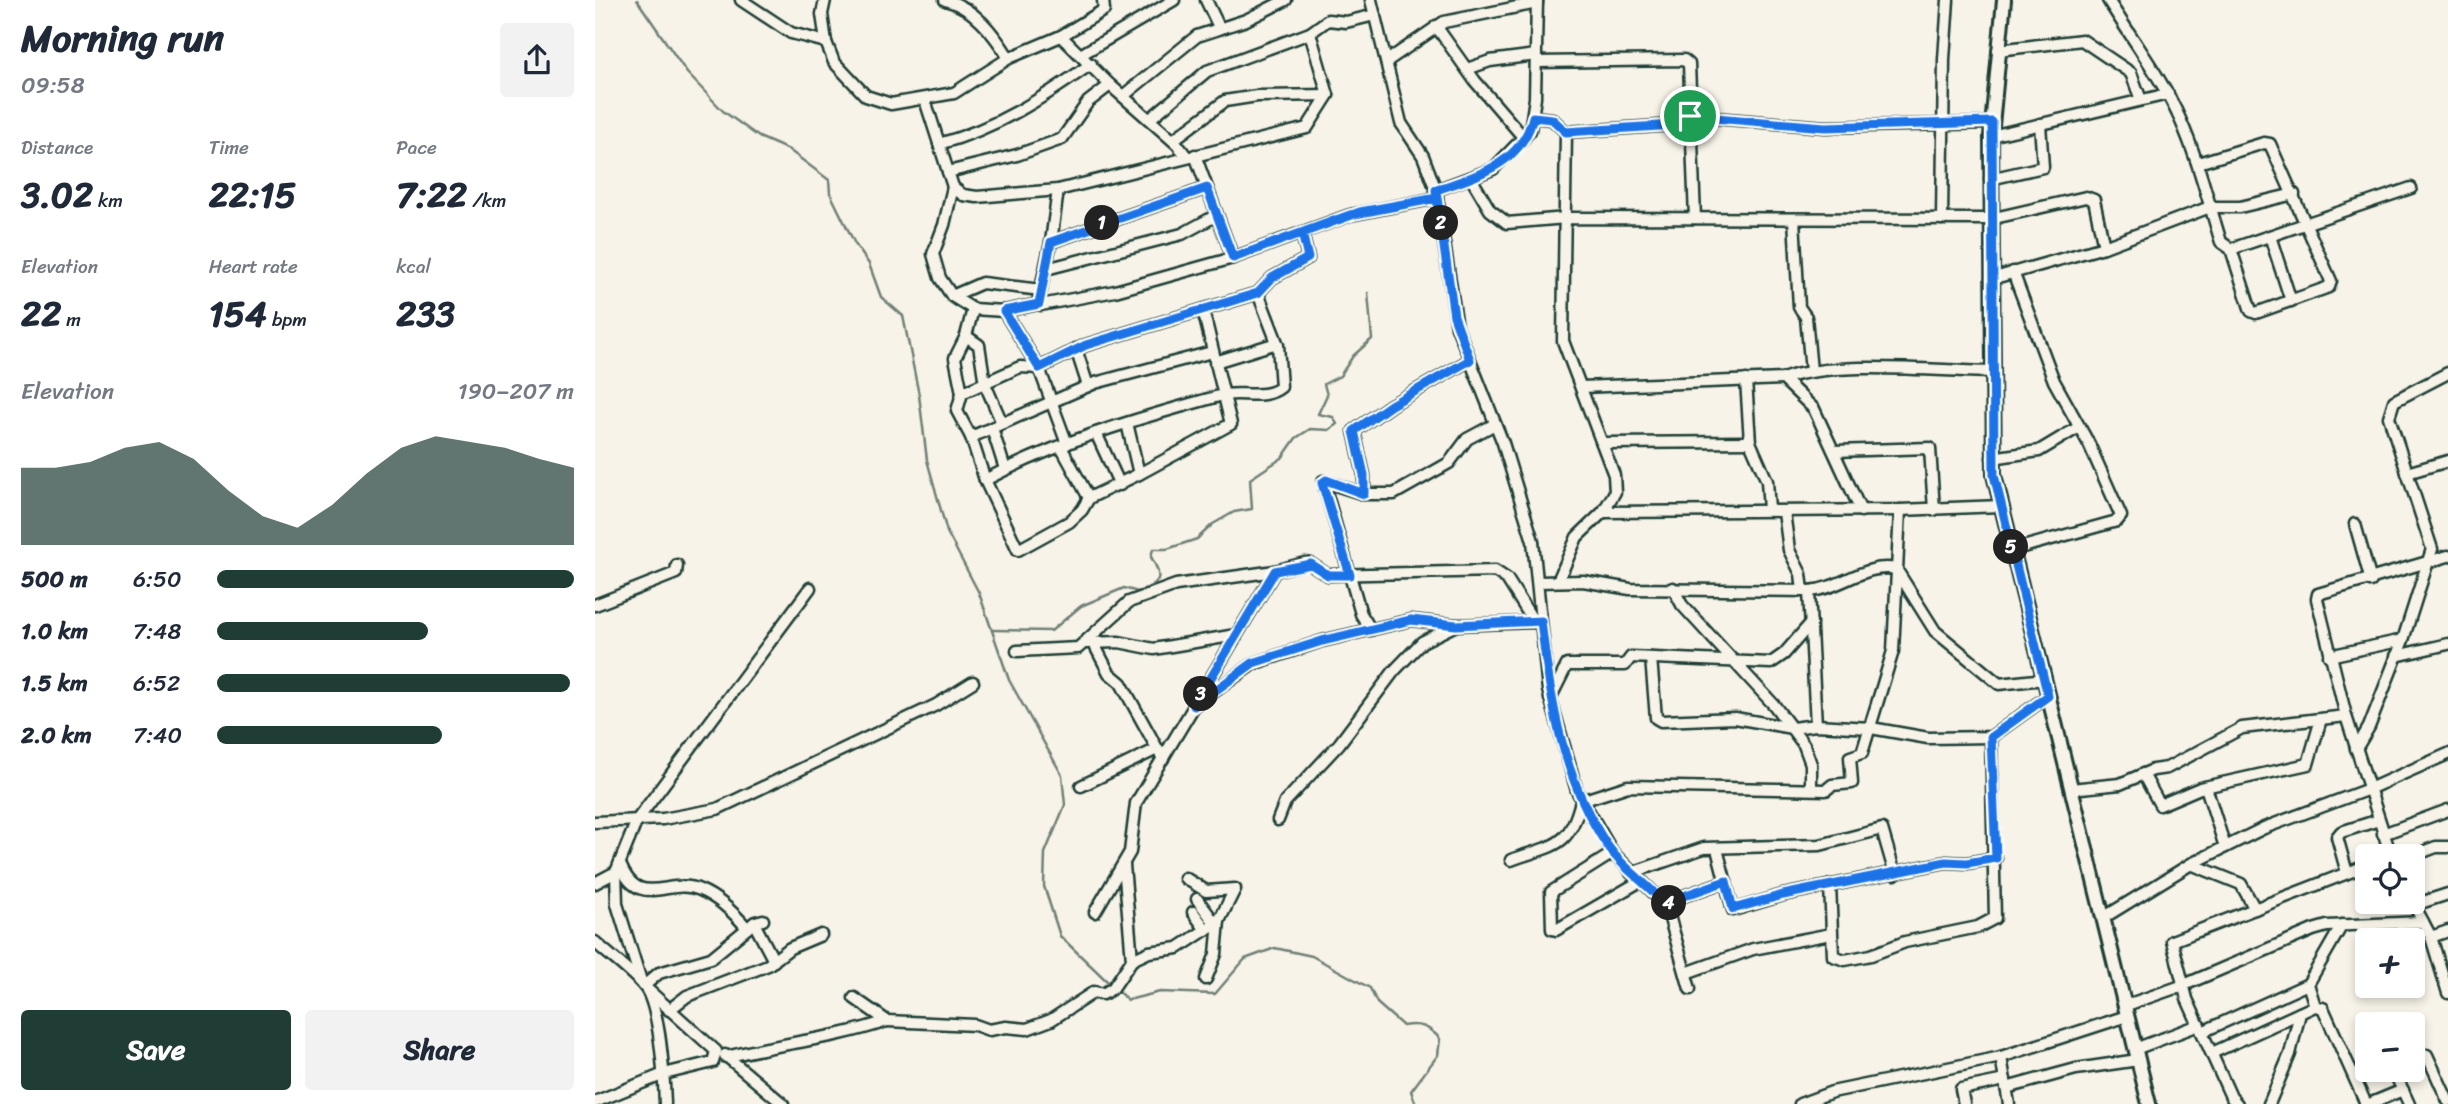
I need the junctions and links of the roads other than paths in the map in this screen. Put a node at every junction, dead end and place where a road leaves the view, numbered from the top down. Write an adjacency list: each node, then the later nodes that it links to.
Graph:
1 (742, 0): 18 (street)
2 (825, 0): 18 (street)
3 (945, 0): 21 (street)
4 (1103, 0): 17 (street)
5 (1174, 0): 20 (street)
6 (1206, 0): 15 (street)
7 (1286, 0): 15 (street)
8 (1371, 0): 13 (street)
9 (1948, 0): 35 (street)
10 (2004, 0): 19 (street)
11 (2108, 0): 27 (street)
12 (1537, 1): 14 (street); 22 (street)
13 (1375, 15): 16 (street); 23 (street)
14 (1436, 26): 23 (street); 25 (street)
15 (1219, 27): 29 (street)
16 (1310, 33): 28 (street); 33 (street)
17 (1061, 36): 20 (street); 21 (street)
18 (826, 42): 30 (street)
19 (1998, 51): 31 (street); 37 (street)
20 (1082, 54): 24 (street)
21 (1009, 58): 30 (street)
22 (1536, 58): 25 (street); 32 (street); 34 (street)
23 (1387, 61): 51 (street)
24 (1091, 64): 26 (street); 41 (street)
25 (1467, 69): 39 (street)
26 (1110, 85): 29 (street); 44 (street)
27 (2168, 94): 31 (street); 43 (street)
28 (1328, 95): 40 (street); 42 (street)
29 (1123, 96): 33 (street)
30 (925, 100): 41 (street)
31 (2141, 100): 36 (street)
32 (1533, 117): 38 (street); 39 (street)
33 (1150, 119): 40 (street)
34 (1690, 120): 35 (street); 38 (street); 56 (street)
35 (1943, 122): 37 (street); 58 (street)
36 (2039, 124): 37 (street); 46 (street)
37 (1991, 129): 46 (street)
38 (1566, 132): 55 (street)
39 (1524, 138): 45 (street)
40 (1173, 140): 42 (street)
41 (939, 144): 44 (street)
42 (1191, 156): 48 (street); 50 (street)
43 (2197, 163): 52 (street); 53 (street)
44 (948, 172): 47 (street)
45 (1471, 178): 51 (street); 55 (street)
46 (1990, 179): 59 (street)
47 (953, 187): 50 (street); 72 (street)
48 (1207, 188): 54 (street); 63 (street)
49 (2411, 188): 60 (street)
50 (1058, 190): 63 (street)
51 (1437, 194): 61 (street); 82 (street)
52 (2294, 194): 53 (street); 60 (street)
53 (2210, 207): 64 (street); 65 (street)
54 (1217, 215): 66 (street); 67 (street)
55 (1566, 218): 56 (street); 91 (street)
56 (1695, 218): 57 (street)
57 (1794, 219): 58 (street); 84 (street)
58 (1941, 219): 59 (street)
59 (1990, 219): 64 (street); 69 (street)
60 (2307, 224): 62 (street); 73 (street)
61 (1302, 233): 66 (street); 71 (street)
62 (2270, 236): 65 (street); 73 (street)
63 (1051, 242): 67 (street)
64 (2104, 247): 68 (street)
65 (2231, 249): 73 (street)
66 (1233, 258): 74 (street)
67 (1046, 269): 70 (street)
68 (2013, 272): 69 (street); 98 (street)
69 (1991, 279): 85 (street)
70 (1041, 290): 72 (street); 74 (street)
71 (1258, 293): 76 (street); 79 (street)
72 (952, 296): 75 (street)
73 (2291, 301)
74 (1039, 304): 77 (street)
75 (973, 309): 77 (street); 78 (street)
76 (1203, 310): 80 (street); 81 (street)
77 (1004, 311): 83 (street)
78 (966, 336): 89 (street); 92 (street)
79 (1276, 343): 81 (street); 93 (street)
80 (1076, 349): 83 (street); 90 (street)
81 (1213, 357): 90 (street); 93 (street)
82 (1470, 360): 96 (street); 112 (street)
83 (1039, 368): 89 (street); 94 (street)
84 (1811, 371): 85 (street); 87 (street)
85 (1991, 372): 105 (street)
86 (2448, 373): 108 (street)
87 (1783, 379): 88 (street); 104 (street)
88 (1746, 380): 91 (street); 101 (street)
89 (985, 384): 92 (street); 97 (street)
90 (1088, 386): 94 (street)
91 (1581, 387): 102 (street)
92 (962, 393): 100 (street)
93 (1223, 395): 95 (street); 109 (street)
94 (1050, 401): 97 (street); 103 (street)
95 (1126, 423): 99 (street); 109 (street)
96 (1495, 424): 112 (street); 130 (street)
97 (997, 425): 100 (street); 107 (street)
98 (2079, 428): 105 (street); 122 (street)
99 (1096, 433): 103 (street); 111 (street)
100 (971, 437): 110 (street)
101 (1750, 442): 102 (street); 115 (street)
102 (1602, 443): 119 (street)
103 (1064, 446): 107 (street); 113 (street)
104 (1834, 451): 117 (street); 118 (street)
105 (1992, 458): 114 (street)
106 (2448, 461): 108 (street)
107 (1005, 469): 110 (street)
108 (2407, 473): 124 (street)
109 (1139, 474): 111 (street)
110 (985, 480): 113 (street)
111 (1120, 485): 113 (street)
112 (1364, 494): 128 (street)
113 (1089, 498)
114 (2001, 506): 117 (street); 122 (street)
115 (1769, 510): 119 (street); 120 (street)
116 (1901, 510): 117 (street); 118 (street); 126 (street)
117 (1934, 510)
118 (1861, 511): 120 (street)
119 (1603, 512): 131 (street)
120 (1784, 512): 134 (street)
121 (2355, 524): 129 (street)
122 (2012, 550): 149 (street)
123 (2448, 556): 124 (street)
124 (2429, 564): 129 (street); 141 (street)
125 (677, 565): 135 (street)
126 (1896, 569): 134 (street); 149 (street); 157 (street)
127 (1275, 571): 128 (street); 140 (street); 142 (street)
128 (1350, 575): 136 (street); 139 (street)
129 (2371, 581): 145 (street)
130 (1538, 582): 131 (street); 136 (street)
131 (1558, 582): 133 (street)
132 (810, 588): 171 (street)
133 (1673, 588): 134 (street); 148 (street)
134 (1806, 591): 137 (street)
135 (595, 605)
136 (1538, 621): 138 (street); 152 (street)
137 (1811, 623): 148 (street); 156 (street)
138 (1456, 625): 139 (street); 172 (street)
139 (1371, 630): 153 (street)
140 (1236, 635): 142 (street); 153 (street)
141 (2403, 640): 145 (street); 146 (street)
142 (1090, 643): 144 (street); 161 (street)
143 (2448, 644): 146 (street)
144 (1017, 651)
145 (2329, 656): 154 (street)
146 (2396, 656): 160 (street)
147 (1651, 658): 148 (street); 152 (street); 158 (street)
148 (1733, 662): 158 (street)
149 (2045, 679): 151 (street)
150 (973, 682): 171 (street)
151 (2048, 696): 159 (street); 165 (street)
152 (1551, 699): 169 (street)
153 (1194, 706): 161 (street)
154 (2346, 716): 155 (street); 160 (street)
155 (2321, 719): 163 (street); 166 (street)
156 (1816, 725): 157 (street); 158 (street)
157 (1871, 728): 159 (street); 167 (street)
158 (1791, 729): 167 (street)
159 (1991, 737): 182 (street)
160 (2356, 749): 168 (street)
161 (1160, 754): 164 (street); 185 (street)
162 (2448, 754): 168 (street)
163 (2143, 774): 165 (street); 166 (street)
164 (1081, 786)
165 (2070, 786): 204 (street)
166 (2206, 787): 177 (street)
167 (1811, 789): 169 (street)
168 (2369, 789): 173 (street); 177 (street)
169 (1581, 801): 181 (street); 183 (street)
170 (2448, 810): 175 (street)
171 (637, 820): 174 (street); 186 (street)
172 (1278, 820)
173 (2379, 820): 175 (street); 189 (street)
174 (595, 822)
175 (2383, 834): 176 (street)
176 (2387, 844)
177 (2225, 847): 184 (street)
178 (2448, 848): 180 (street)
179 (1717, 849): 188 (street); 190 (street); 192 (street)
180 (2425, 851)
181 (1613, 853): 188 (street); 193 (street)
182 (1996, 858): 190 (street); 211 (street)
183 (1511, 860)
184 (2191, 864): 200 (street); 204 (street)
185 (1124, 865): 201 (street); 215 (street)
186 (618, 868): 194 (street); 207 (street); 221 (street)
187 (2355, 870): 189 (street)
188 (1631, 873): 193 (street)
189 (2347, 873): 200 (street)
190 (1895, 874): 195 (street)
191 (1185, 878): 205 (street)
192 (1726, 881): 195 (street); 199 (street)
193 (1639, 882): 199 (street)
194 (595, 883)
195 (1830, 885): 211 (street)
196 (2448, 894): 198 (street)
197 (1196, 899): 205 (street)
198 (2425, 900)
199 (1666, 905): 217 (street)
200 (2255, 909): 220 (street)
201 (1095, 912)
202 (1193, 912): 209 (street)
203 (2419, 914): 206 (street)
204 (2103, 918): 227 (street)
205 (1217, 922): 209 (street); 218 (street)
206 (2423, 922): 208 (street); 213 (street)
207 (755, 924): 216 (street); 221 (street)
208 (2342, 925): 219 (street); 220 (street)
209 (1206, 930): 215 (street)
210 (2448, 931): 213 (street)
211 (1831, 934): 217 (street)
212 (821, 936): 216 (street)
213 (2431, 937): 223 (street)
214 (595, 942): 221 (street)
215 (1132, 960): 229 (street)
216 (774, 961): 226 (street)
217 (1686, 973): 222 (street)
218 (1206, 979)
219 (2308, 984): 225 (street); 230 (street)
220 (2183, 985): 227 (street); 230 (street)
221 (645, 987): 226 (street); 237 (street)
222 (1690, 989)
223 (2448, 993)
224 (854, 998): 229 (street)
225 (2315, 1006): 228 (street); 251 (street)
226 (669, 1010): 231 (street)
227 (2126, 1011): 232 (street); 236 (street)
228 (2300, 1013): 233 (street); 250 (street)
229 (887, 1021): 235 (street)
230 (2200, 1028): 232 (street); 233 (street)
231 (716, 1051): 235 (street); 237 (street)
232 (2137, 1054): 239 (street); 248 (street)
233 (2212, 1054): 249 (street)
234 (2427, 1055): 241 (street)
235 (726, 1057): 244 (street)
236 (2001, 1057): 239 (street); 245 (street)
237 (664, 1074): 242 (street); 243 (street)
238 (2399, 1082): 240 (street)
239 (2005, 1084): 246 (street); 247 (street)
240 (2403, 1090): 251 (street); 252 (street)
241 (2448, 1101)
242 (595, 1102)
243 (665, 1104)
244 (783, 1104)
245 (1800, 1104)
246 (1964, 1104)
247 (2009, 1104)
248 (2149, 1104)
249 (2237, 1104)
250 (2269, 1104)
251 (2367, 1104)
252 (2409, 1104)

